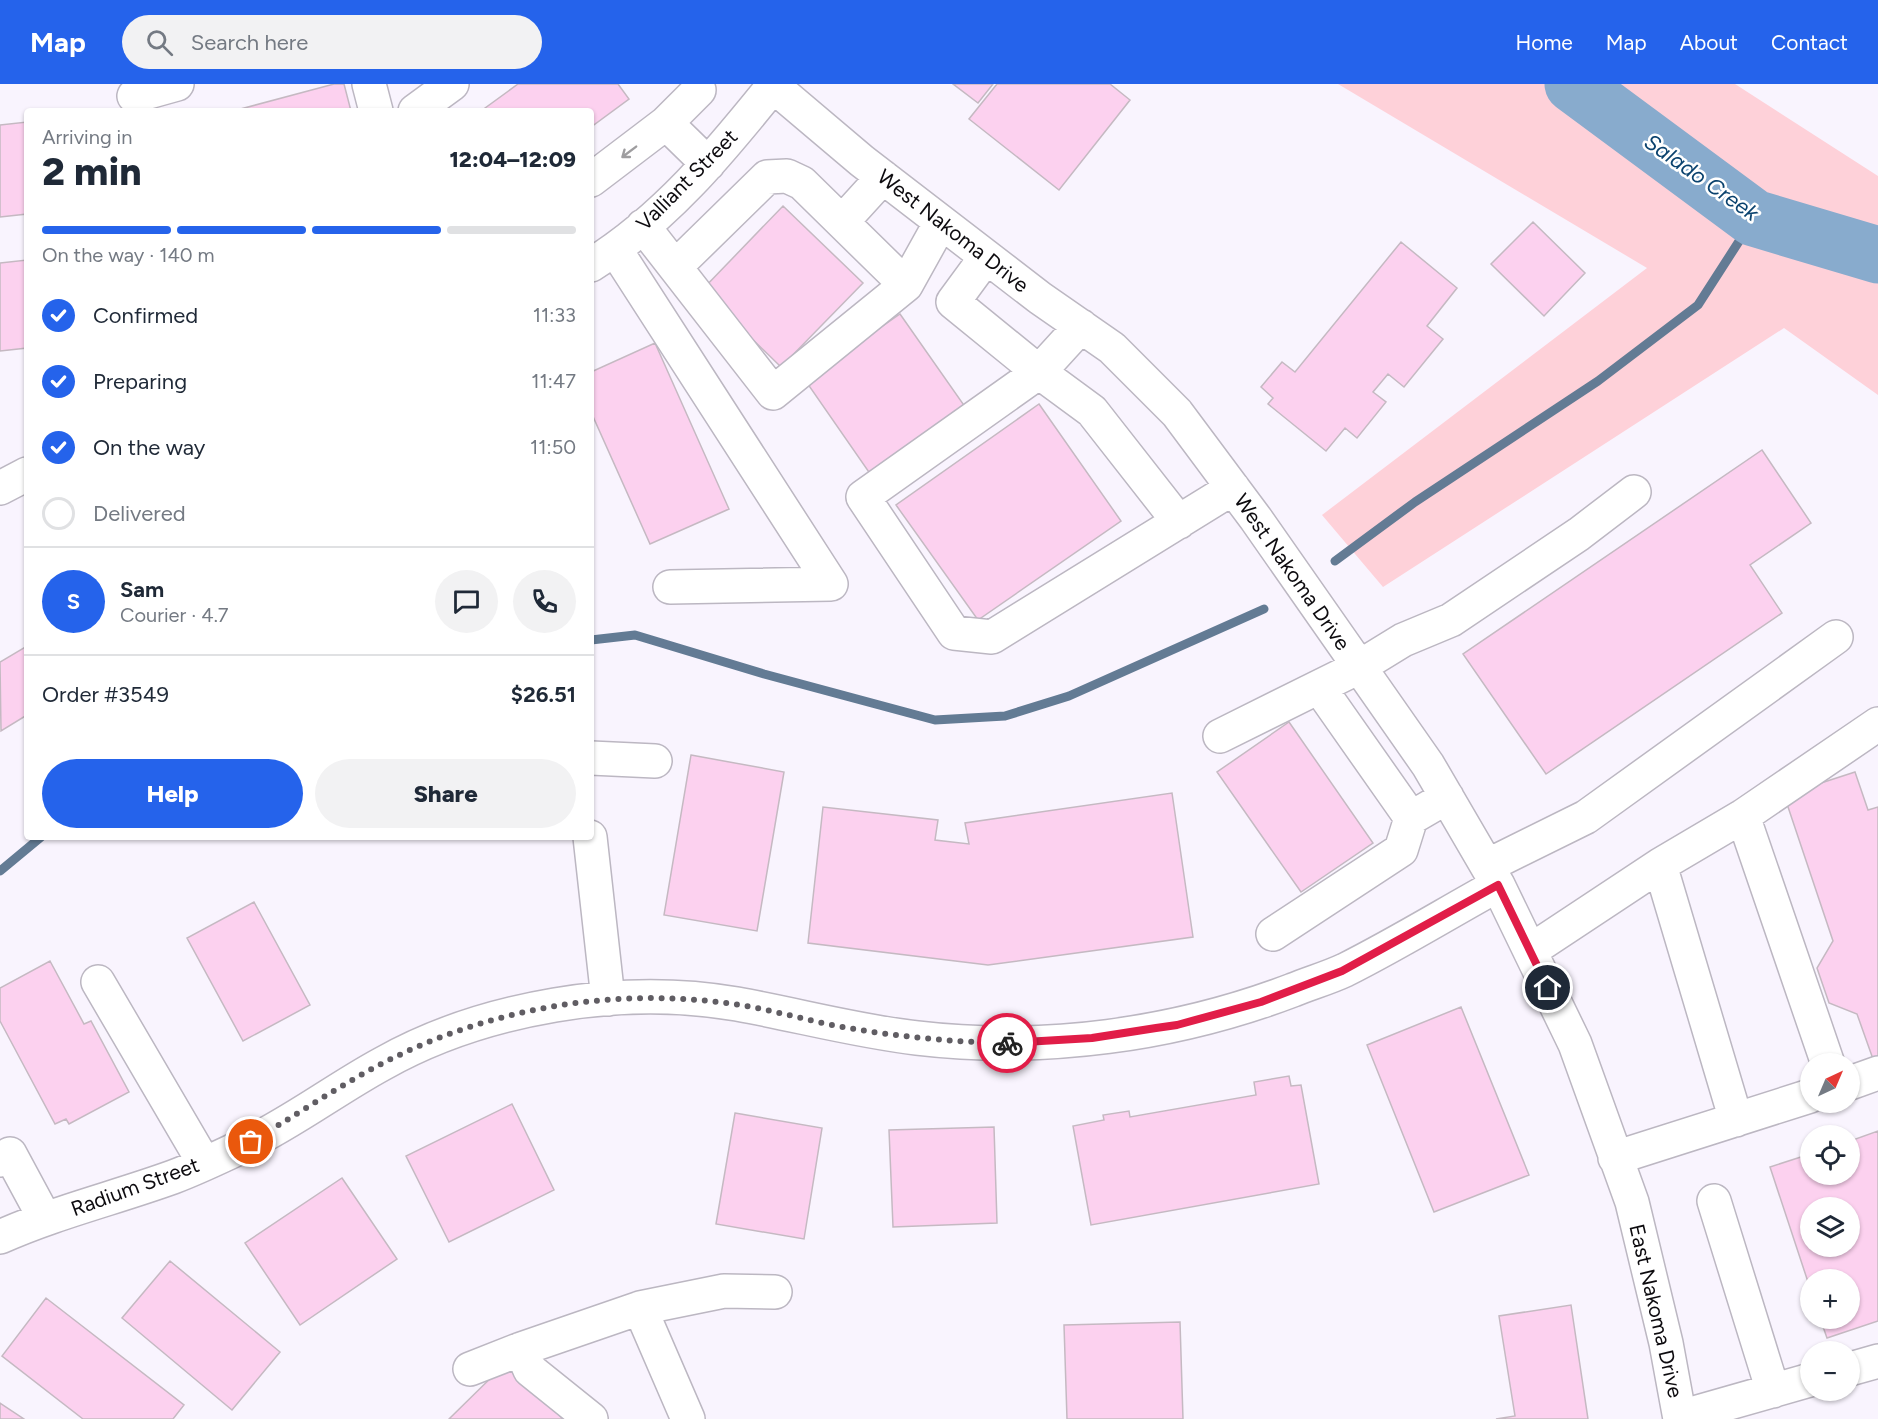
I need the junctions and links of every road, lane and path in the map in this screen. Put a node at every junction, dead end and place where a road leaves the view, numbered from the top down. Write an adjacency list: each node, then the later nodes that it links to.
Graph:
1 (177, 84): 6 (street)
2 (369, 84): 7 (street)
3 (452, 84): 8 (street)
4 (772, 85): 10 (street, Valliant Street); 11 (street, West Nakoma Drive)
5 (699, 90): 9 (street)
6 (134, 96)
7 (375, 108)
8 (419, 108)
9 (666, 123): 10 (street); 12 (street, one-way to 12)
10 (708, 164): 15 (street, Valliant Street)
11 (883, 177): 13 (street); 14 (street, West Nakoma Drive)
12 (594, 178)
13 (842, 222): 18 (street); 19 (street)
14 (941, 222): 17 (street, West Nakoma Drive); 19 (street)
15 (643, 226): 16 (street, Valliant Street); 18 (street)
16 (603, 257): 27 (street)
17 (986, 257): 20 (street, West Nakoma Drive); 21 (street)
18 (675, 267): 19 (street)
19 (906, 285)
20 (1081, 326): 21 (street); 24 (street, West Nakoma Drive)
21 (1039, 372): 26 (street); 26 (street)
22 (24, 476): 23 (street)
23 (0, 488)
24 (1233, 488): 26 (street); 29 (street, West Nakoma Drive)
25 (1634, 492): 29 (street)
26 (1179, 522)
27 (670, 587)
28 (1836, 637): 40 (street, Radium Street)
29 (1359, 667): 30 (street); 35 (street, West Nakoma Drive)
30 (1319, 687): 32 (street); 37 (street)
31 (1878, 724): 36 (street)
32 (1220, 736)
33 (594, 758): 34 (street)
34 (656, 761)
35 (1447, 797): 37 (street); 40 (street, West Nakoma Drive)
36 (1743, 816): 39 (street); 45 (street)
37 (1411, 818): 41 (street)
38 (590, 840): 44 (street)
39 (1660, 865): 42 (street); 49 (street)
40 (1492, 876): 42 (street, West Nakoma Drive); 44 (street, Radium Street)
41 (1273, 934)
42 (1530, 951): 51 (street, West Nakoma Drive)
43 (98, 982): 52 (street)
44 (608, 999): 52 (street, Radium Street)
45 (1824, 1053)
46 (1878, 1073): 47 (street)
47 (1860, 1079)
48 (1800, 1099): 49 (street)
49 (1736, 1119): 51 (street)
50 (3, 1149): 55 (street)
51 (1615, 1158): 54 (street, West Nakoma Drive)
52 (204, 1163): 55 (street, Radium Street)
53 (1714, 1201): 64 (street)
54 (1632, 1202): 65 (street, East Nakoma Drive)
55 (45, 1219): 56 (street, Radium Street)
56 (0, 1237)
57 (775, 1292): 58 (street)
58 (640, 1308): 59 (street); 67 (street)
59 (521, 1349): 62 (street); 66 (street)
60 (1878, 1361): 61 (street)
61 (1860, 1366)
62 (470, 1369)
63 (1800, 1383): 64 (street)
64 (1773, 1391): 65 (street)
65 (1680, 1418)
66 (591, 1419)
67 (688, 1419)

